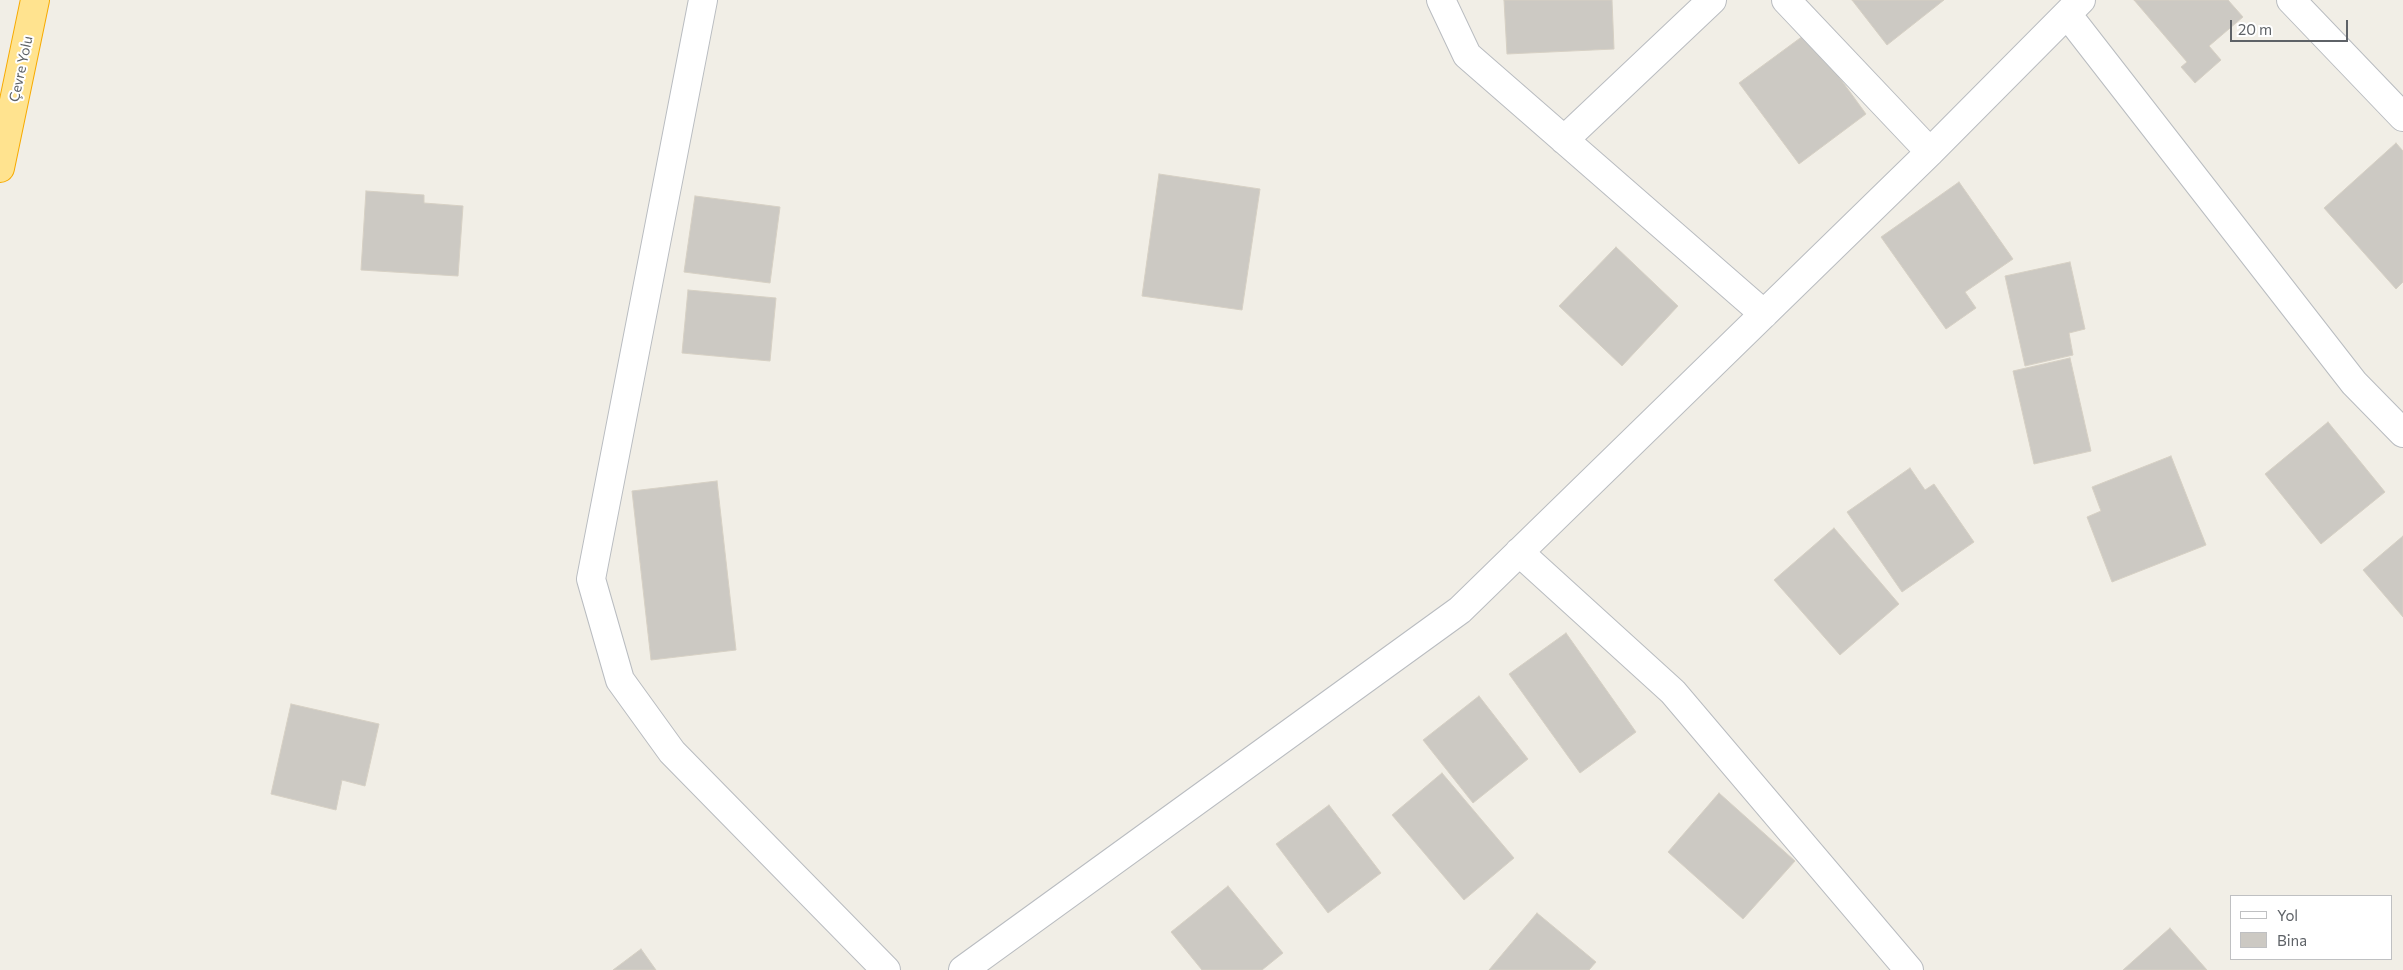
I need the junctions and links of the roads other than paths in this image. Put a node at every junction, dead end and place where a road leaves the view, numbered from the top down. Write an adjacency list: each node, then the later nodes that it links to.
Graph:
1 (35, 0): 11 (highway, Çevre Yolu)
2 (703, 0): 15 (street)
3 (1440, 0): 9 (street)
4 (1712, 0): 9 (street)
5 (1786, 0): 10 (street)
6 (2291, 0): 8 (street)
7 (2074, 7): 10 (street); 13 (street)
8 (2400, 109)
9 (1564, 140): 12 (street)
10 (1930, 152): 12 (street)
11 (0, 168)
12 (1764, 314): 14 (street)
13 (2403, 433)
14 (1519, 552): 16 (street); 17 (street)
15 (886, 970)
16 (963, 970)
17 (1909, 970)

